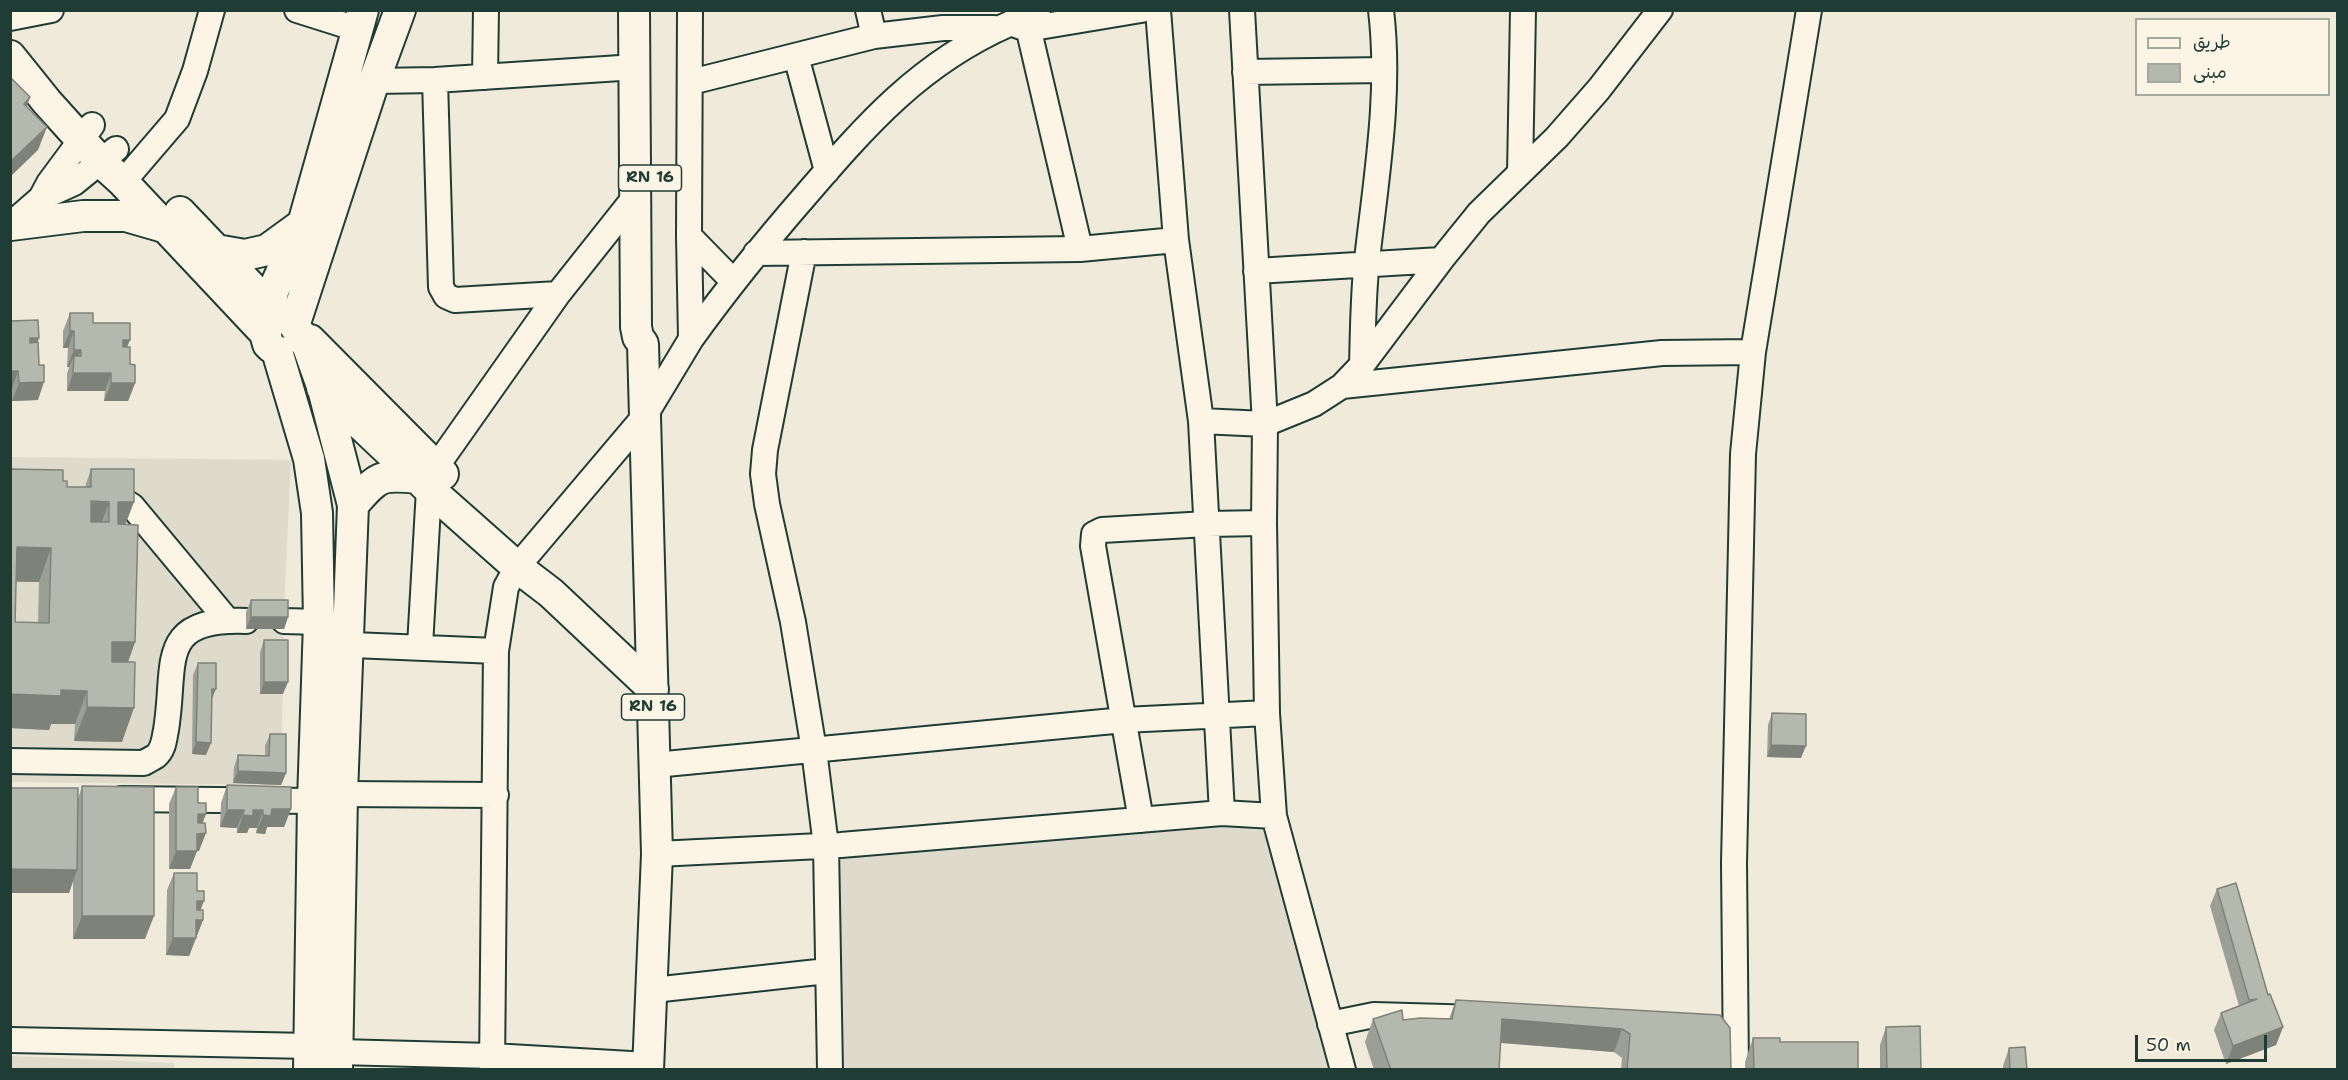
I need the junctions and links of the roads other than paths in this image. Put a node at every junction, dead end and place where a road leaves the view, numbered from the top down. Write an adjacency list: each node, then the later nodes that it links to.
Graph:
1 (51, 10): 17 (street)
2 (212, 10): 31 (street)
3 (297, 10): 18 (street)
4 (400, 10): 28 (main road)
5 (486, 10): 26 (street)
6 (634, 10): 23 (main road, RN 16)
7 (649, 10): 52 (main road, RN 16)
8 (690, 10): 29 (street)
9 (868, 10): 20 (street)
10 (1141, 10): 19 (street)
11 (1158, 10): 40 (street)
12 (1242, 10): 25 (street)
13 (1382, 10): 24 (street)
14 (1523, 10): 33 (street)
15 (1660, 10): 33 (street)
16 (1809, 10): 53 (street)
17 (10, 18)
18 (360, 20): 36 (main road)
19 (1015, 20): 20 (street); 32 (street); 41 (street)
20 (874, 36): 21 (street)
21 (795, 56): 29 (street); 32 (street)
22 (14, 59): 30 (main road)
23 (636, 67): 26 (street); 34 (main road, RN 16)
24 (1384, 70): 25 (street); 46 (street)
25 (1245, 72): 47 (street)
26 (485, 77): 27 (street)
27 (435, 80): 28 (street); 49 (street)
28 (374, 81): 50 (main road)
29 (691, 82): 39 (street)
30 (87, 133): 31 (main road); 35 (street)
31 (119, 165): 35 (street); 38 (main road); 42 (main road)
32 (827, 171): 44 (street)
33 (1520, 173): 45 (street)
34 (635, 196): 49 (street); 52 (main road, RN 16)
35 (41, 198): 37 (street)
36 (303, 224): 42 (main road); 50 (main road)
37 (10, 225): 38 (main road)
38 (166, 227): 50 (main road)
39 (689, 236): 48 (street); 51 (street)
40 (1176, 240): 41 (street); 58 (street)
41 (1080, 249): 43 (street)
42 (216, 250): 50 (main road)
43 (804, 252): 44 (street); 75 (street)
44 (756, 253): 48 (street)
45 (1441, 260): 46 (street); 54 (street)
46 (1366, 263): 47 (street); 54 (street)
47 (1256, 271): 59 (street)
48 (734, 281): 51 (street)
49 (558, 294): 60 (street)
50 (281, 329): 56 (main road); 60 (main road); 67 (main road)
51 (687, 347): 52 (street); 57 (street)
52 (643, 349): 57 (main road, RN 16)
53 (1753, 352): 55 (street); 97 (street)
54 (1362, 365): 55 (street)
55 (1342, 386): 59 (street)
56 (323, 389): 60 (main road); 62 (main road)
57 (644, 417): 65 (street); 71 (main road, RN 16)
58 (1201, 421): 59 (street); 64 (street)
59 (1265, 424): 63 (street)
60 (428, 478): 62 (main road); 65 (main road); 69 (street)
61 (81, 494): 76 (street)
62 (352, 505): 68 (main road)
63 (1264, 523): 64 (street); 72 (street)
64 (1207, 524): 73 (street); 74 (street)
65 (521, 562): 70 (street); 71 (main road)
66 (284, 621): 67 (street)
67 (318, 632): 68 (street); 81 (main road)
68 (347, 646): 69 (street); 78 (main road)
69 (420, 646): 70 (street)
70 (496, 651): 79 (street)
71 (653, 689): 77 (main road, RN 16)
72 (1267, 713): 73 (street); 83 (street)
73 (1218, 716): 74 (street); 82 (street)
74 (1124, 720): 75 (street); 84 (street)
75 (814, 750): 77 (street); 85 (street)
76 (10, 761)
77 (655, 765): 86 (main road, RN 16)
78 (342, 794): 79 (street); 92 (main road)
79 (496, 795): 93 (street)
80 (101, 799): 81 (street)
81 (313, 801): 92 (main road)
82 (1222, 813): 83 (street); 84 (street)
83 (1274, 816): 90 (street)
84 (1141, 820): 85 (street)
85 (826, 846): 86 (street); 87 (street)
86 (657, 854): 88 (main road, RN 16)
87 (827, 971): 88 (street); 95 (street)
88 (653, 990): 94 (main road, RN 16)
89 (1500, 1019): 90 (street)
90 (1330, 1024): 96 (street)
91 (10, 1040): 92 (street)
92 (323, 1059): 93 (street)
93 (492, 1063): 94 (street)
94 (648, 1067)
95 (830, 1070)
96 (1343, 1070)
97 (1736, 1070)

